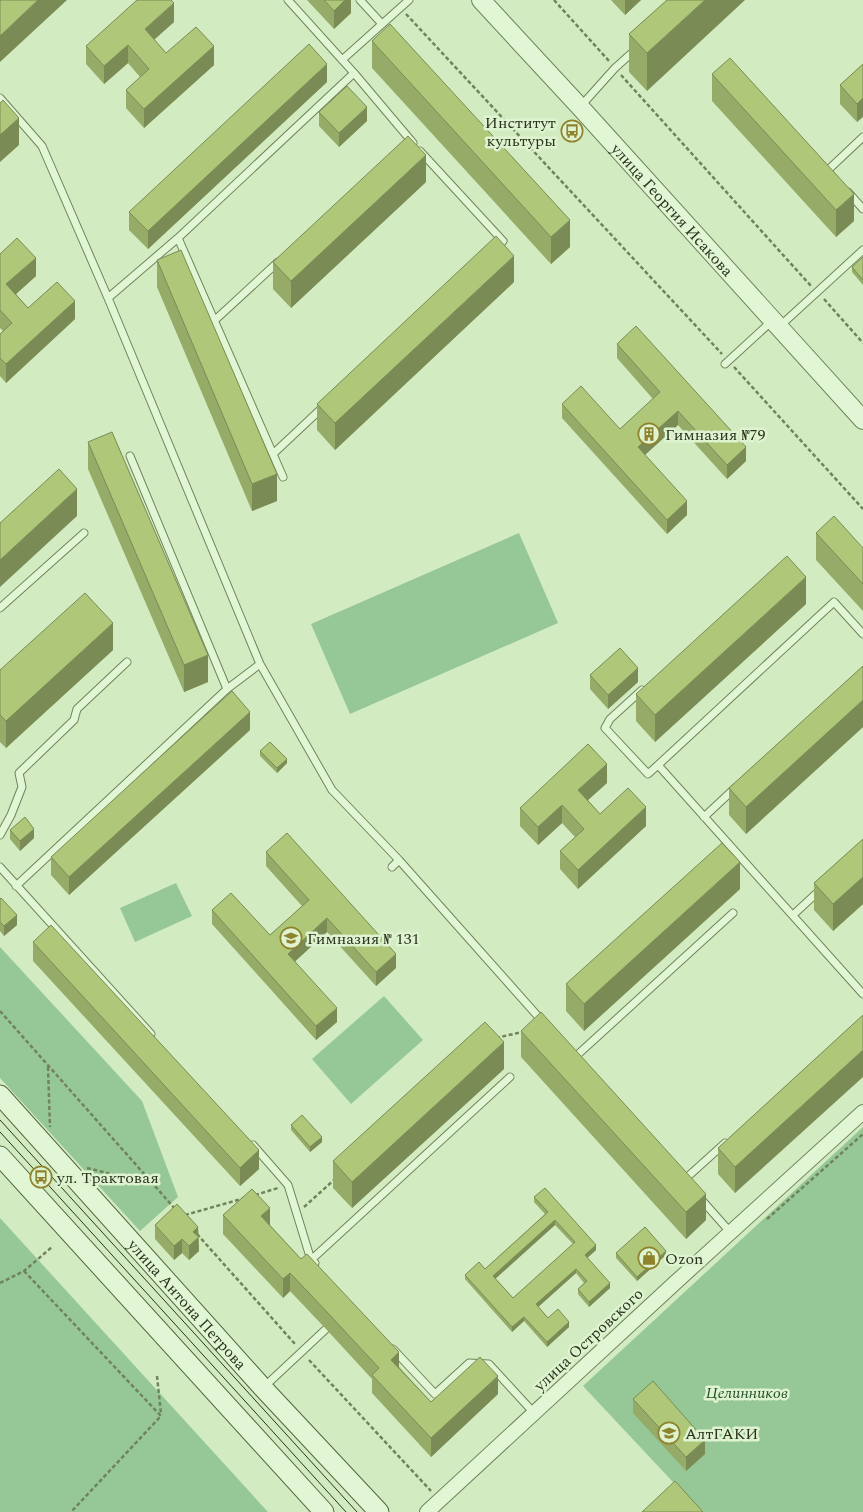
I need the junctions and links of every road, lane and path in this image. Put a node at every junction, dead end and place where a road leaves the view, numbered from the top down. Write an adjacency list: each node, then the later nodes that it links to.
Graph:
1 (288, 0): 9 (lane)
2 (360, 0): 7 (lane)
3 (409, 0): 6 (lane)
4 (481, 0): 13 (street, улица Георгия Исакова)
5 (554, 0): 10 (path)
6 (400, 8): 7 (lane); 31 (path)
7 (382, 24): 9 (lane)
8 (642, 43): 10 (lane)
9 (342, 60): 11 (lane)
10 (615, 68): 13 (lane); 26 (path)
11 (354, 73): 15 (lane); 22 (lane)
12 (2, 103): 27 (lane)
13 (580, 108): 29 (street, улица Георгия Исакова)
14 (863, 136): 18 (lane)
15 (411, 140): 16 (lane); 25 (lane)
16 (403, 147)
17 (821, 163): 18 (lane)
18 (828, 170): 19 (lane)
19 (834, 176)
20 (845, 189): 21 (lane)
21 (863, 209)
22 (178, 238): 27 (lane); 28 (lane)
23 (863, 250): 26 (lane)
24 (287, 254): 28 (lane)
25 (489, 255)
26 (817, 292): 29 (lane); 30 (path)
27 (108, 298): 42 (lane)
28 (214, 321): 34 (lane)
29 (776, 323): 31 (lane); 33 (street, улица Георгия Исакова)
30 (863, 343)
31 (727, 362): 37 (path)
32 (330, 401): 34 (lane)
33 (863, 420)
34 (272, 454): 36 (lane)
35 (130, 456): 44 (lane)
36 (283, 478)
37 (863, 509)
38 (84, 532): 39 (lane)
39 (0, 608)
40 (863, 634): 45 (lane)
41 (127, 662): 48 (lane)
42 (260, 664): 44 (lane); 49 (lane)
43 (645, 687): 45 (lane)
44 (227, 689): 53 (lane)
45 (658, 765): 47 (lane)
46 (740, 784): 47 (lane)
47 (704, 817): 55 (lane)
48 (0, 835)
49 (399, 860): 50 (lane); 58 (lane)
50 (392, 867)
51 (1, 871): 53 (lane)
52 (828, 882): 55 (lane)
53 (16, 886): 60 (lane)
54 (733, 913): 63 (lane)
55 (793, 915): 56 (lane)
56 (863, 994)
57 (0, 1011): 65 (path)
58 (551, 1031)
59 (525, 1032): 61 (path)
60 (154, 1037)
61 (492, 1038)
62 (569, 1051): 63 (lane)
63 (575, 1057): 64 (lane)
64 (581, 1064)
65 (48, 1066): 69 (path); 77 (path)
66 (510, 1077): 85 (lane)
67 (0, 1095): 93 (main road, улица Антона Петрова)
68 (863, 1112): 83 (street, улица Островского)
69 (56, 1133)
70 (734, 1135): 76 (lane)
71 (247, 1138): 78 (lane)
72 (0, 1156): 98 (main road)
73 (87, 1168): 77 (path)
74 (340, 1173): 81 (path)
75 (678, 1173): 76 (lane)
76 (684, 1180): 79 (lane)
77 (153, 1185): 78 (path)
78 (288, 1185): 81 (lane)
79 (690, 1186)
80 (696, 1193): 83 (lane)
81 (297, 1213): 85 (lane)
82 (194, 1230): 91 (path)
83 (731, 1232): 94 (street, улица Островского)
84 (52, 1247): 87 (path)
85 (312, 1260): 86 (lane)
86 (317, 1266)
87 (24, 1271): 88 (path); 95 (path)
88 (0, 1283)
89 (326, 1330): 91 (lane)
90 (390, 1346): 94 (lane)
91 (302, 1352): 93 (lane); 96 (path)
92 (157, 1376): 95 (path)
93 (263, 1388): 99 (main road, улица Антона Петрова)
94 (534, 1413): 96 (street, улица Островского)
95 (161, 1416): 97 (path)
96 (440, 1500): 100 (street, улица Островского)
97 (71, 1512)
98 (324, 1512)
99 (379, 1512)
100 (427, 1512)

